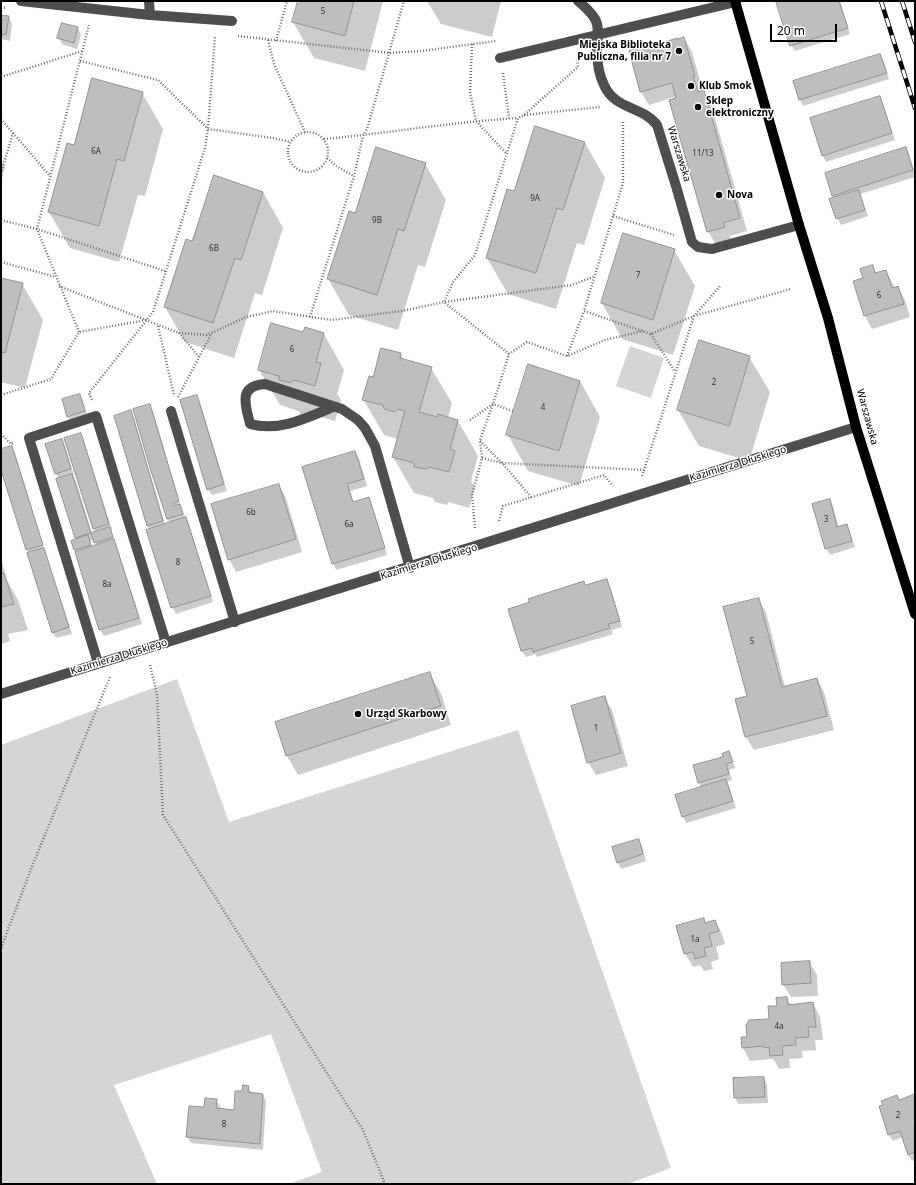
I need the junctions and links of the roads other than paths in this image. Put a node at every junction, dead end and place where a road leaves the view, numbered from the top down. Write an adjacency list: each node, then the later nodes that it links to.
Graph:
1 (21, 1): 5 (street)
2 (149, 1): 5 (street)
3 (578, 1): 7 (street)
4 (735, 1): 7 (street, Warszawska); 9 (main road, Warszawska)
5 (150, 15): 6 (street)
6 (232, 21)
7 (597, 35): 8 (street, Warszawska); 9 (street, Warszawska)
8 (500, 58)
9 (799, 225): 12 (main road, Warszawska)
10 (333, 407): 10 (street); 13 (street)
11 (171, 411): 15 (street)
12 (856, 427): 13 (street, Kazimierza Dłuskiego); 14 (main road, Warszawska)
13 (410, 568): 15 (street, Kazimierza Dłuskiego)
14 (915, 614)
15 (235, 622): 16 (street, Kazimierza Dłuskiego)
16 (166, 643): 17 (street, Kazimierza Dłuskiego); 17 (street)
17 (98, 664): 18 (street, Kazimierza Dłuskiego)
18 (1, 694)

